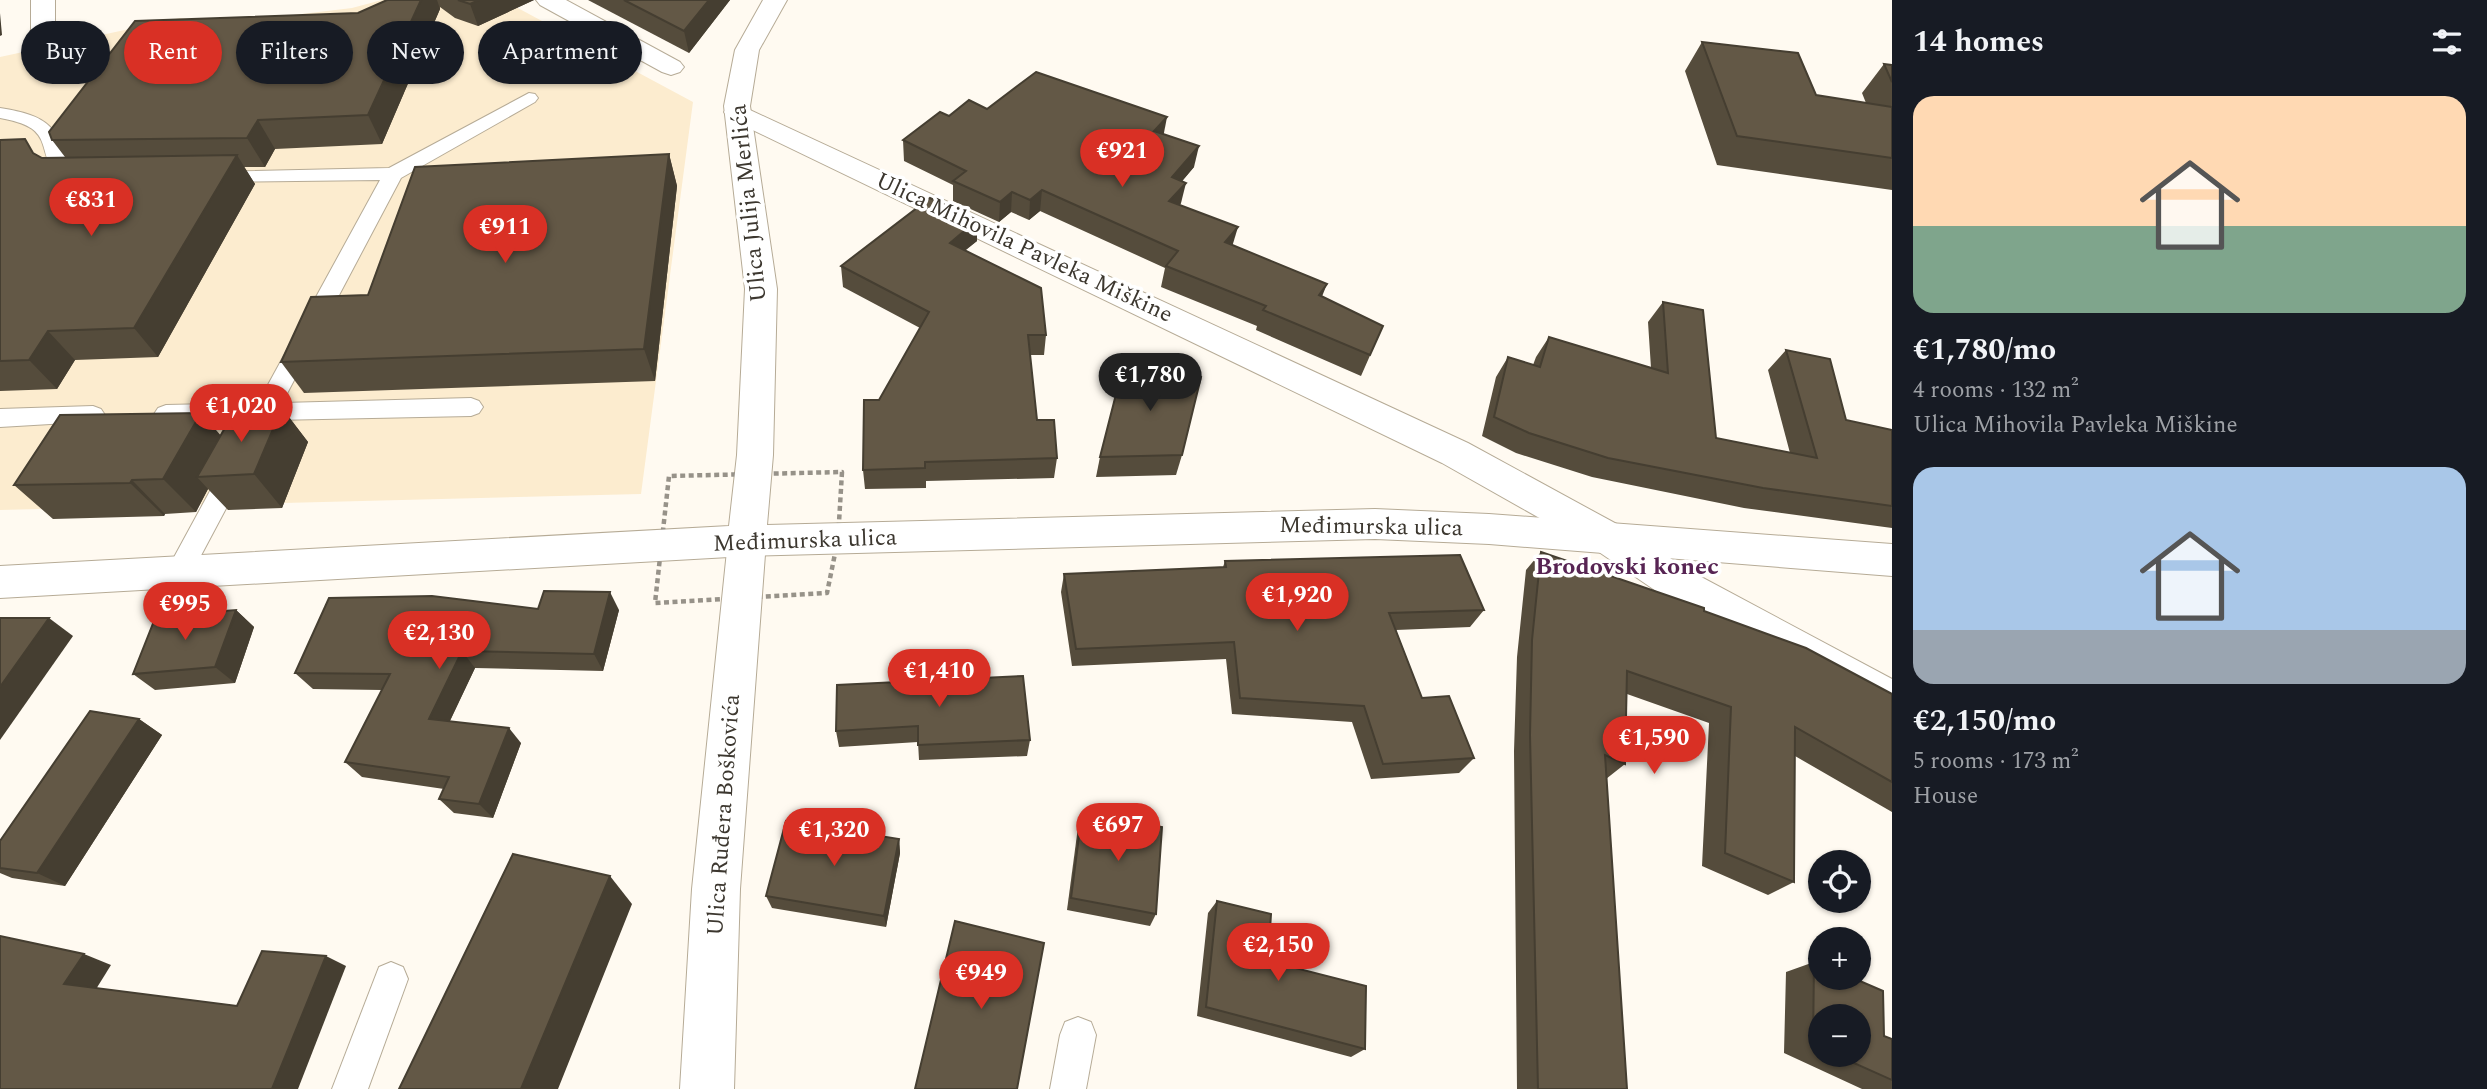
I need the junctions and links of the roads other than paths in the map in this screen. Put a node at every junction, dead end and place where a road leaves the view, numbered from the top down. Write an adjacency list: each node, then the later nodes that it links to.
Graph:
1 (43, 0): 4 (main road)
2 (548, 0): 5 (main road)
3 (775, 0): 7 (main road, Ulica Julija Merlića)
4 (43, 21)
5 (671, 66)
6 (528, 98): 9 (lane)
7 (737, 112): 17 (main road, Ulica Mihovila Pavleka Miškine); 18 (main road, Ulica Julija Merlića)
8 (0, 113): 11 (lane)
9 (393, 174): 10 (lane); 13 (lane)
10 (202, 176)
11 (93, 178)
12 (471, 407): 13 (lane)
13 (265, 411): 14 (lane); 20 (lane)
14 (139, 414)
15 (112, 415): 16 (lane)
16 (0, 418)
17 (1610, 539): 18 (main road, Međimurska ulica); 19 (main road, Međimurska ulica); 22 (main road, Ulica Mihovila Pavleka Miškine)
18 (747, 541): 20 (main road, Međimurska ulica); 26 (main road, Ulica Ruđera Boškovića)
19 (1892, 560)
20 (179, 572): 21 (main road, Međimurska ulica)
21 (0, 582)
22 (1892, 701)
23 (391, 979): 25 (lane)
24 (1078, 1035): 27 (lane)
25 (350, 1089)
26 (706, 1089)
27 (1068, 1089)

